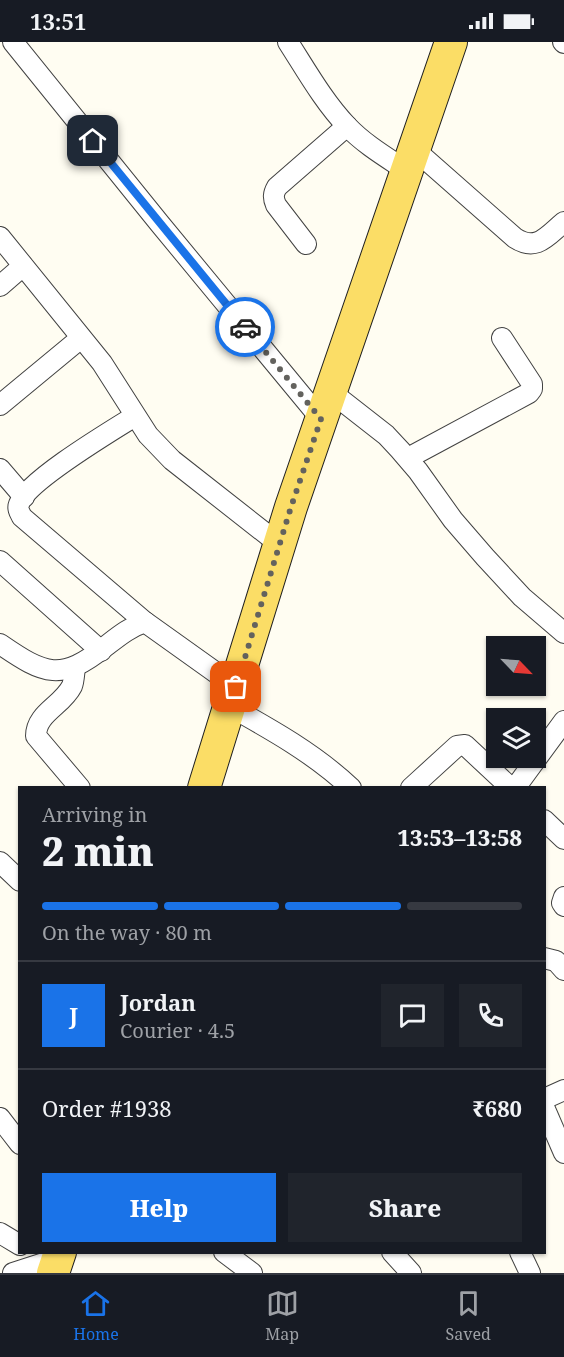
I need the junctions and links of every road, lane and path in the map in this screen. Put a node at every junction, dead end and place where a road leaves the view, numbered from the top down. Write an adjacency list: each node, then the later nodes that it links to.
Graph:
1 (13, 42): 14 (street)
2 (288, 42): 4 (street)
3 (451, 42): 5 (main road)
4 (347, 126): 5 (street); 8 (street)
5 (411, 160): 6 (street); 14 (main road)
6 (564, 222)
7 (0, 237): 9 (street)
8 (306, 244)
9 (23, 266): 10 (street); 11 (street)
10 (0, 286)
11 (81, 338): 13 (street); 15 (street)
12 (501, 338): 16 (street)
13 (0, 405)
14 (326, 406): 16 (street); 19 (main road)
15 (135, 416): 18 (street); 19 (street)
16 (408, 458): 22 (street)
17 (0, 469): 18 (street)
18 (24, 497): 21 (street)
19 (279, 544): 26 (main road)
20 (0, 561): 24 (street)
21 (145, 622): 24 (street); 26 (street)
22 (564, 633)
23 (0, 644): 25 (street)
24 (101, 651): 25 (street)
25 (75, 668): 28 (street)
26 (233, 696): 29 (main road); 30 (street)
27 (564, 721): 33 (street)
28 (78, 786)
29 (205, 786)
30 (349, 786)
31 (413, 786): 32 (street)
32 (509, 786)
33 (516, 786)
34 (546, 822): 35 (street)
35 (564, 839)
36 (0, 862): 37 (street)
37 (18, 879)
38 (564, 897): 39 (street)
39 (564, 906)
40 (546, 958): 41 (street)
41 (564, 970)
42 (564, 1090): 43 (street)
43 (546, 1098)
44 (546, 1111): 47 (street)
45 (0, 1118): 46 (street)
46 (18, 1141)
47 (564, 1151)
48 (0, 1233): 49 (street)
49 (18, 1244)
50 (227, 1254): 55 (street)
51 (394, 1254): 56 (street)
52 (521, 1254): 57 (street)
53 (49, 1261): 54 (street)
54 (13, 1273)
55 (252, 1273)
56 (411, 1273)
57 (530, 1273)

